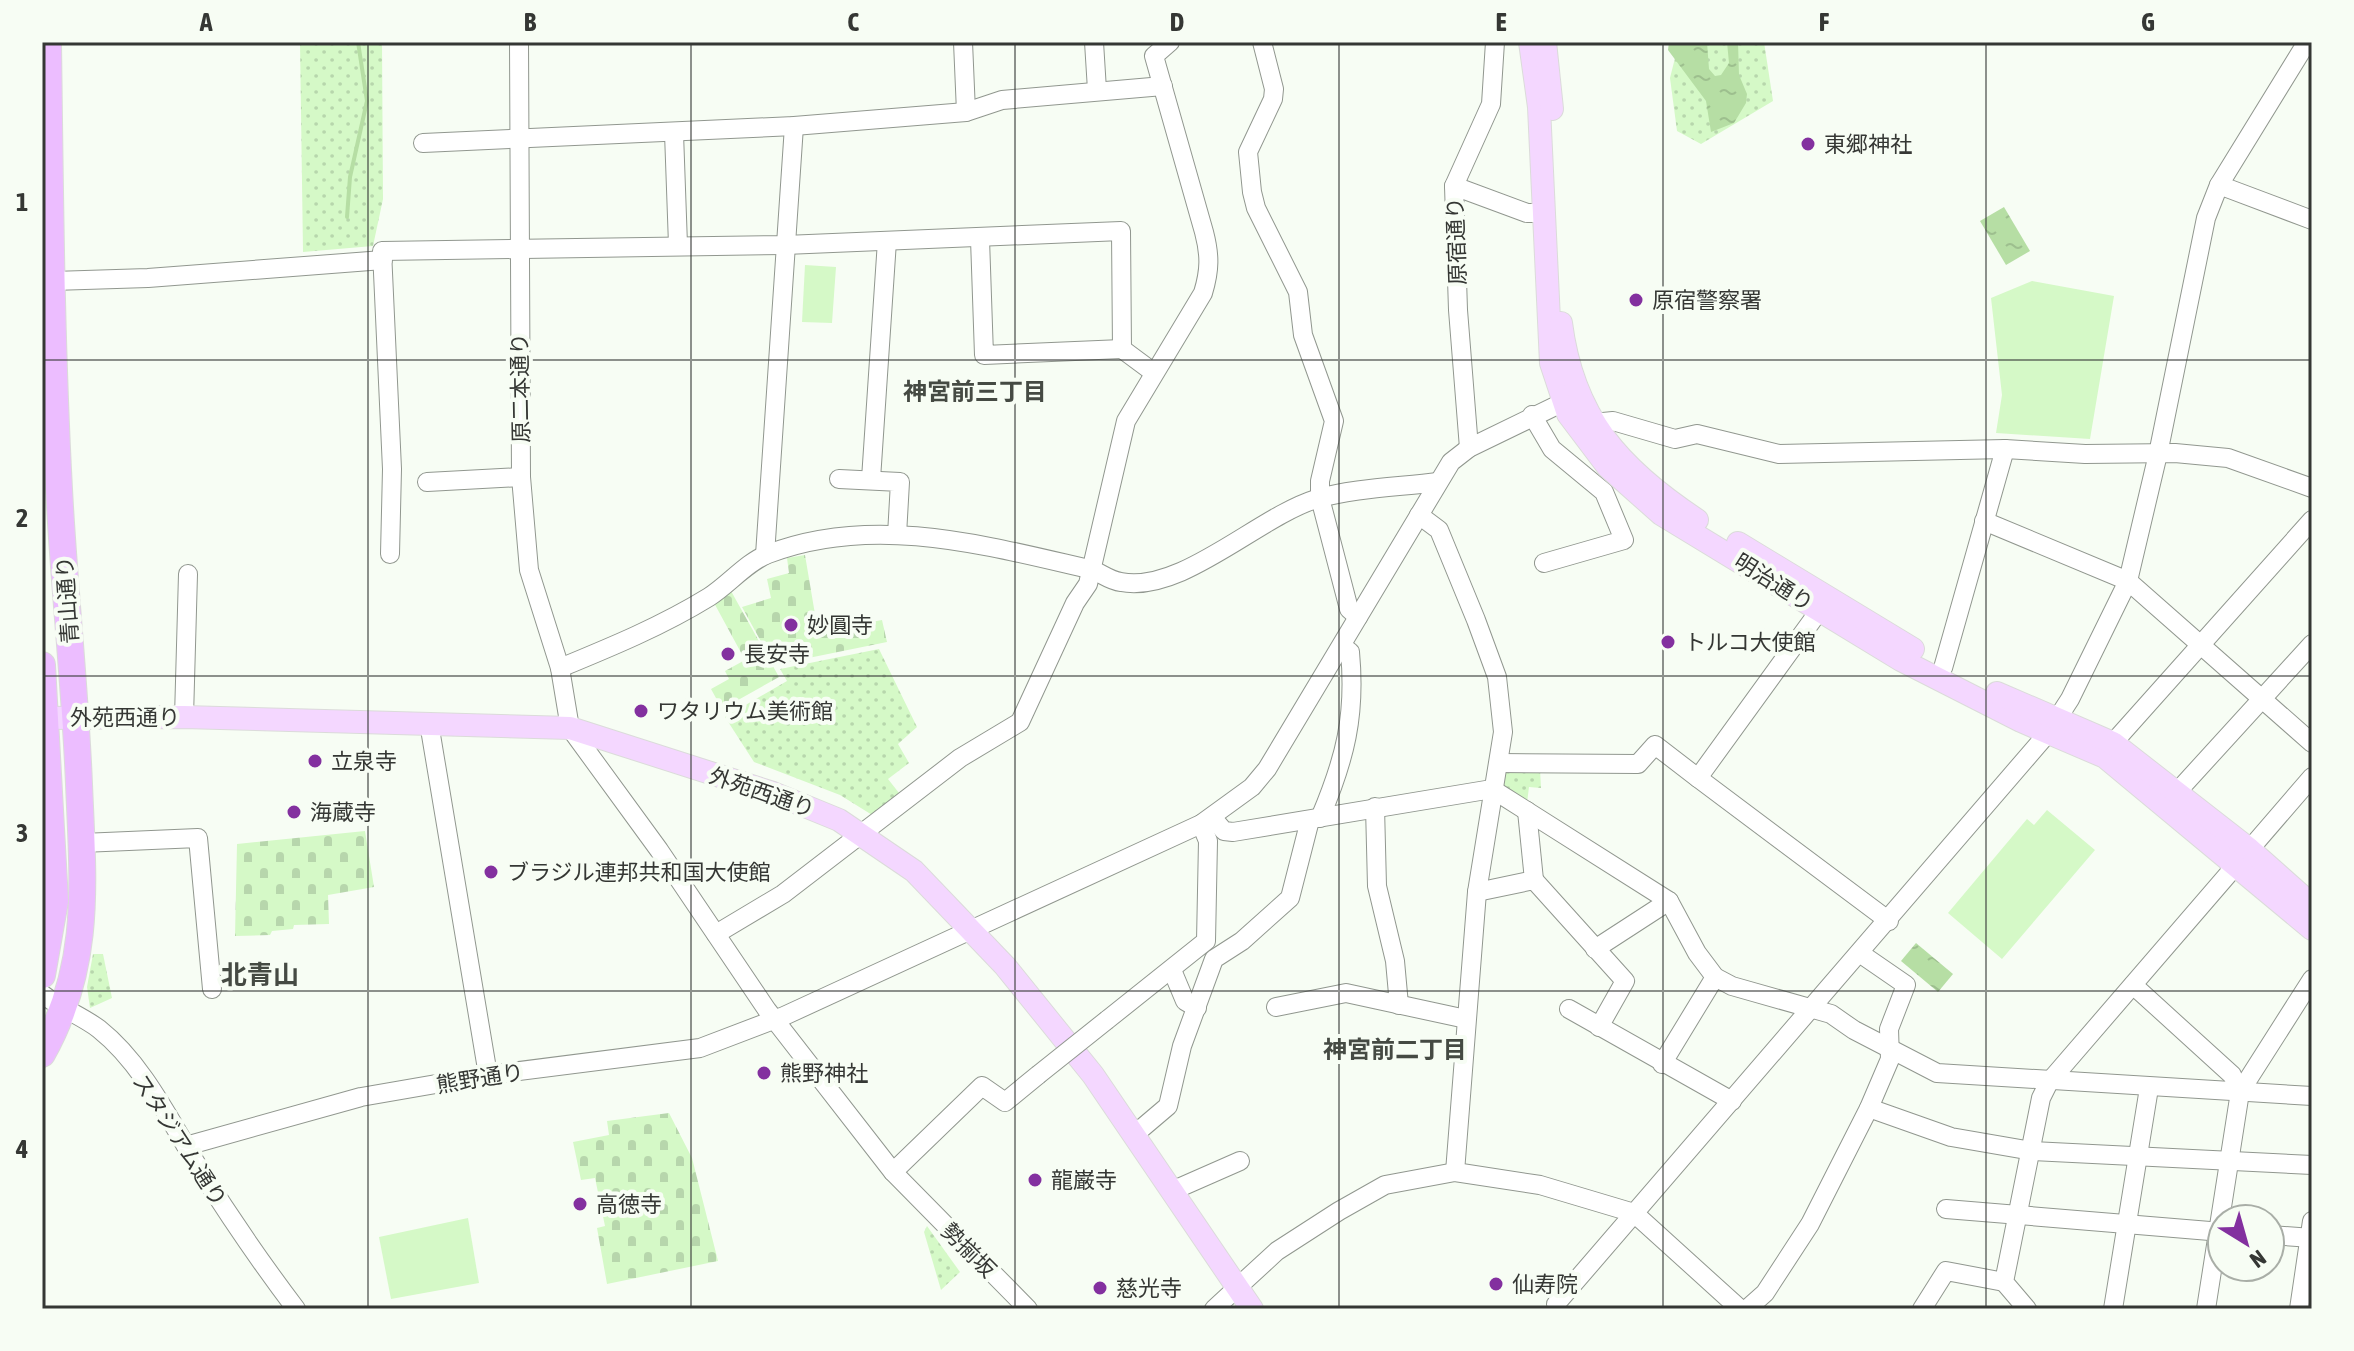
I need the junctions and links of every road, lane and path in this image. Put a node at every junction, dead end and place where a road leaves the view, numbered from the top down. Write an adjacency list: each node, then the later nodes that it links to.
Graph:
1 (48, 42): 18 (highway, 青山通り)
2 (519, 42): 16 (street, 原二本通り)
3 (963, 42): 13 (street)
4 (1094, 42): 12 (street)
5 (1170, 42): 11 (street)
6 (1262, 42): 44 (street)
7 (1495, 42): 20 (street, 原宿通り)
8 (1530, 42): 21 (main road, 明治通り)
9 (1545, 42): 32 (main road, 明治通り)
10 (2307, 42): 19 (street)
11 (1163, 86): 12 (street); 31 (street)
12 (1097, 90): 13 (street)
13 (966, 112): 14 (street)
14 (794, 126): 15 (street); 26 (street)
15 (674, 133): 16 (street); 25 (street)
16 (518, 138): 17 (street); 27 (street, 原二本通り)
17 (423, 143)
18 (47, 177): 29 (highway, 青山通り)
19 (2219, 185): 22 (street); 37 (street)
20 (1454, 186): 21 (street); 35 (street, 原宿通り)
21 (1541, 213): 32 (main road, 明治通り)
22 (2312, 220)
23 (980, 239): 24 (street); 30 (street); 30 (street)
24 (887, 241): 26 (street); 40 (street)
25 (678, 245): 26 (street); 27 (street)
26 (785, 245): 50 (street)
27 (519, 248): 28 (street); 38 (street, 原二本通り)
28 (383, 260): 29 (street); 49 (street)
29 (53, 281): 64 (highway, 青山通り)
30 (1122, 349): 31 (street)
31 (1153, 372): 52 (street)
32 (1570, 399): 33 (street, 熊野通り); 34 (main road, 明治通り); 55 (main road, 明治通り)
33 (1532, 415): 35 (street, 熊野通り); 51 (street)
34 (1593, 423): 36 (street); 55 (main road, 明治通り)
35 (1469, 448): 42 (street, 熊野通り)
36 (2005, 449): 37 (street); 47 (street)
37 (2158, 454): 43 (street); 54 (street)
38 (521, 477): 41 (street); 61 (street, 原二本通り)
39 (839, 479): 40 (street)
40 (871, 479): 48 (street)
41 (427, 482)
42 (1438, 482): 44 (street); 45 (street, 熊野通り)
43 (2312, 488)
44 (1320, 498): 52 (street); 56 (street)
45 (1419, 515): 56 (street, 熊野通り); 72 (street)
46 (2312, 520): 57 (street)
47 (1984, 521): 54 (street); 62 (street)
48 (897, 535): 50 (street); 52 (street)
49 (390, 554)
50 (765, 555): 61 (street)
51 (1544, 563)
52 (1093, 570): 81 (street)
53 (188, 574): 66 (street)
54 (2128, 581): 57 (street); 68 (street)
55 (1824, 604): 62 (main road, 明治通り); 68 (main road, 明治通り); 74 (street)
56 (1358, 617): 59 (street, 熊野通り)
57 (2203, 644): 63 (street); 70 (street)
58 (2312, 644): 63 (street)
59 (1342, 646): 79 (street); 80 (street, 熊野通り)
60 (42, 665): 65 (highway, 青山通り)
61 (560, 668): 69 (street, 原二本通り)
62 (1943, 668): 68 (main road, 明治通り)
63 (2262, 699): 71 (street); 76 (street)
64 (76, 716): 65 (main road, 外苑西通り); 66 (main road, 外苑西通り); 82 (highway, 青山通り)
65 (43, 717): 89 (highway, 青山通り)
66 (184, 717): 67 (main road, 外苑西通り)
67 (429, 723): 69 (main road, 外苑西通り); 114 (street)
68 (2053, 726): 70 (main road, 明治通り); 83 (main road, 明治通り); 88 (street)
69 (570, 728): 81 (main road, 外苑西通り); 92 (street, 勢揃坂)
70 (2113, 743): 76 (main road, 明治通り)
71 (2312, 743)
72 (1499, 763): 74 (street); 75 (street)
73 (2312, 777): 83 (street)
74 (1698, 778): 88 (street)
75 (1492, 789): 77 (street); 78 (street); 85 (street)
76 (2177, 792): 83 (main road, 明治通り)
77 (1375, 807): 79 (street); 102 (street)
78 (1527, 811): 84 (street); 86 (street)
79 (1315, 819): 80 (street); 104 (street)
80 (1207, 821): 90 (street, 熊野通り); 95 (street)
81 (862, 833): 90 (main road, 外苑西通り); 92 (street)
82 (82, 843): 100 (street); 107 (highway, 青山通り)
83 (2243, 857): 87 (main road, 明治通り); 91 (main road, 明治通り); 99 (street)
84 (1534, 880): 85 (street); 93 (street)
85 (1477, 892): 109 (street)
86 (1669, 901): 93 (street); 97 (street)
87 (2312, 905)
88 (1889, 921): 94 (street)
89 (48, 928): 96 (highway, 青山通り)
90 (971, 929): 108 (street, 熊野通り); 121 (main road, 外苑西通り)
91 (2312, 929)
92 (716, 934): 108 (street, 勢揃坂)
93 (1595, 949): 110 (street)
94 (1861, 954): 105 (street); 111 (street)
95 (1172, 970): 104 (street); 128 (street, bridge)
96 (42, 975)
97 (1715, 977): 105 (street); 113 (street)
98 (2312, 979): 117 (street)
99 (2133, 985): 115 (street); 117 (street)
100 (212, 989)
101 (42, 994): 107 (street, スタジアム通り)
102 (1399, 1005): 103 (street); 109 (street)
103 (1276, 1007)
104 (1197, 1008): 121 (street)
105 (1814, 1008): 111 (street); 119 (street)
106 (1569, 1009): 110 (street)
107 (65, 1011): 112 (highway, 青山通り); 122 (street, スタジアム通り)
108 (775, 1019): 114 (street, 熊野通り); 128 (street, 勢揃坂)
109 (1466, 1019): 129 (street)
110 (1599, 1027): 113 (street)
111 (1891, 1051): 115 (street); 120 (street)
112 (42, 1054)
113 (1662, 1064): 119 (street)
114 (488, 1075): 122 (street, 熊野通り)
115 (2049, 1082): 116 (street); 123 (street)
116 (2149, 1088): 117 (street); 124 (street)
117 (2240, 1092): 118 (street); 125 (street)
118 (2312, 1096)
119 (1732, 1101): 133 (street)
120 (1869, 1108): 123 (street); 148 (street)
121 (1135, 1134): 130 (main road, 外苑西通り)
122 (186, 1146): 143 (street, スタジアム通り)
123 (2032, 1151): 124 (street); 134 (street)
124 (2136, 1156): 125 (street); 135 (street)
125 (2230, 1160): 127 (street); 131 (street)
126 (1240, 1161): 130 (street)
127 (2312, 1165)
128 (893, 1172): 144 (street, 勢揃坂)
129 (1455, 1172): 133 (street); 141 (street)
130 (1174, 1190): 141 (main road, 外苑西通り)
131 (2224, 1203)
132 (1946, 1209): 134 (street)
133 (1634, 1213): 142 (street); 147 (street)
134 (2020, 1216): 135 (street); 139 (street)
135 (2126, 1224): 136 (street); 151 (street)
136 (2206, 1231)
137 (2311, 1232): 138 (street); 153 (street)
138 (2286, 1234)
139 (2004, 1282): 149 (street); 150 (street)
140 (2211, 1283): 152 (street)
141 (1238, 1288): 145 (street); 146 (main road, 外苑西通り)
142 (1556, 1304)
143 (296, 1309)
144 (1028, 1309)
145 (1214, 1309)
146 (1252, 1309)
147 (1740, 1309)
148 (1747, 1309)
149 (1922, 1309)
150 (2027, 1309)
151 (2113, 1309)
152 (2206, 1309)
153 (2299, 1309)

